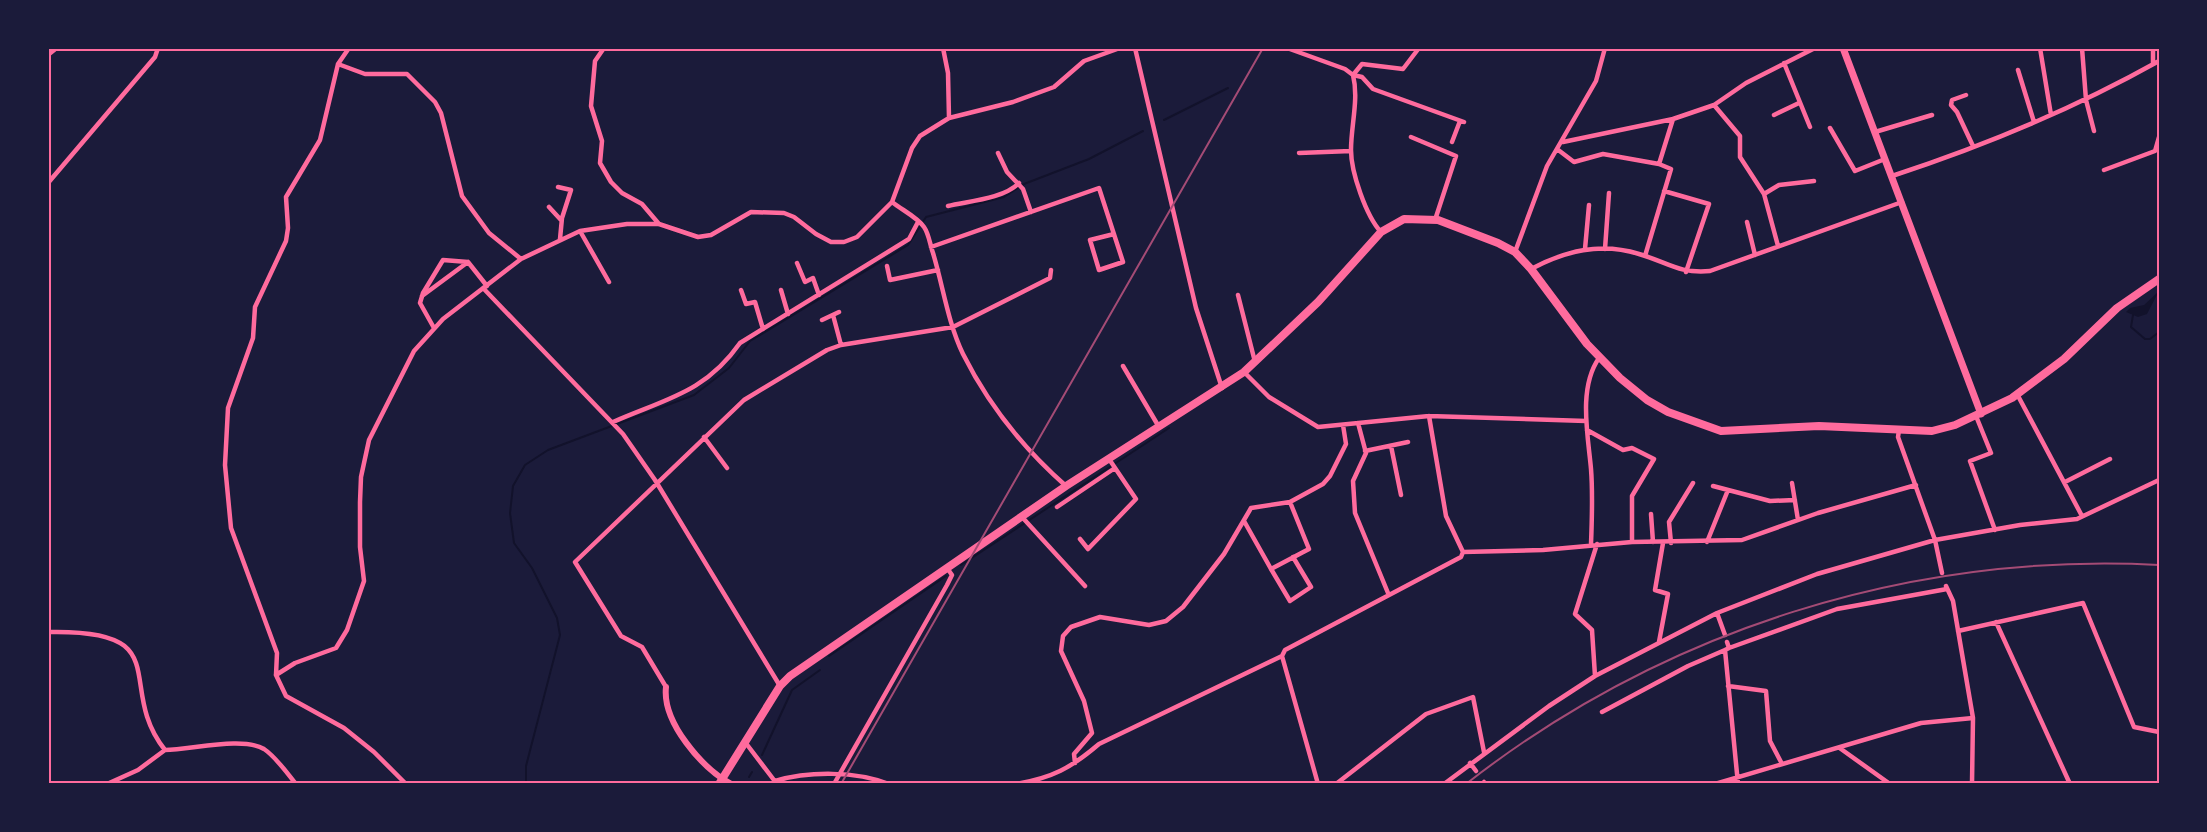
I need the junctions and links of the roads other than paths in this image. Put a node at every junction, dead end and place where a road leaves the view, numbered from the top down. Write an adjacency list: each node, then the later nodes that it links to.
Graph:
1 (53, 48): 16 (highway)
2 (159, 48): 51 (street)
3 (349, 48): 19 (street)
4 (604, 48): 67 (street)
5 (943, 48): 30 (street)
6 (1120, 48): 30 (street)
7 (1135, 48): 109 (street)
8 (1287, 48): 22 (street)
9 (1419, 48): 22 (street)
10 (1605, 48): 40 (street)
11 (1815, 48): 18 (street)
12 (1843, 48): 36 (main road)
13 (2040, 48): 28 (street)
14 (2082, 48): 24 (street)
15 (2153, 48): 20 (street)
16 (48, 52)
17 (2159, 61): 20 (street)
18 (1784, 63): 25 (street); 26 (street)
19 (338, 64): 81 (street); 169 (street)
20 (2153, 64): 24 (street)
21 (2018, 70): 32 (street)
22 (1353, 75): 39 (street); 43 (street)
23 (1966, 95): 41 (street)
24 (2086, 100): 28 (street); 35 (street)
25 (1799, 103): 27 (street); 33 (street)
26 (1714, 105): 31 (street); 56 (street)
27 (1774, 115)
28 (2051, 115): 32 (street)
29 (1932, 116): 36 (street)
30 (949, 118): 57 (street)
31 (1673, 119): 40 (street); 47 (street)
32 (2034, 122): 41 (street)
33 (1810, 127)
34 (1830, 128): 46 (street)
35 (2094, 131)
36 (1875, 132): 46 (main road)
37 (1411, 137): 64 (street)
38 (2159, 137): 48 (street)
39 (1452, 142)
40 (1563, 142): 42 (street)
41 (1973, 146): 49 (street)
42 (1557, 149): 47 (street); 78 (street)
43 (1351, 152): 45 (street); 71 (street)
44 (998, 153): 52 (street)
45 (1299, 153)
46 (1885, 159): 49 (main road)
47 (1659, 164): 54 (street)
48 (2104, 170)
49 (1892, 176): 58 (main road)
50 (1814, 181): 56 (street)
51 (48, 183)
52 (1020, 186): 60 (street); 62 (street)
53 (558, 187): 63 (street)
54 (1664, 191): 80 (street); 88 (street)
55 (1609, 193): 77 (street)
56 (1764, 194): 74 (street)
57 (892, 202): 66 (street); 67 (street)
58 (1902, 202): 74 (street); 111 (main road)
59 (1589, 205): 76 (street)
60 (948, 206)
61 (549, 207): 63 (street)
62 (1031, 212): 72 (street); 75 (street)
63 (562, 220): 73 (street)
64 (1436, 220): 71 (main road); 78 (main road)
65 (1747, 222): 79 (street)
66 (919, 223): 75 (street); 95 (street)
67 (659, 224): 68 (street)
68 (638, 225): 69 (street); 70 (street)
69 (580, 231): 73 (street); 90 (street)
70 (643, 232)
71 (1381, 232): 106 (main road)
72 (1114, 234): 72 (street)
73 (560, 240): 81 (street)
74 (1778, 246): 79 (street)
75 (931, 247): 85 (street)
76 (1585, 249): 77 (street); 87 (street)
77 (1605, 249): 80 (street)
78 (1515, 252): 87 (main road)
79 (1755, 255): 88 (street)
80 (1645, 256): 88 (street)
81 (521, 259): 91 (street)
82 (468, 262): 91 (street); 96 (street); 96 (street)
83 (797, 263): 95 (street)
84 (887, 266): 85 (street)
85 (938, 270): 101 (street)
86 (1051, 270): 101 (street)
87 (1531, 270): 105 (main road)
88 (1686, 272)
89 (2159, 279): 110 (main road)
90 (609, 282)
91 (485, 287): 102 (street); 115 (street)
92 (741, 290): 103 (street)
93 (781, 290): 98 (street)
94 (1238, 294): 106 (street)
95 (819, 295): 98 (street)
96 (422, 297): 102 (street)
97 (839, 312): 99 (street)
98 (788, 314): 103 (street)
99 (833, 315): 100 (street); 104 (street)
100 (822, 320)
101 (953, 327): 104 (street); 133 (street)
102 (434, 328): 169 (street)
103 (763, 329): 115 (street)
104 (841, 345): 120 (street)
105 (1599, 358): 113 (street); 119 (main road)
106 (1255, 363): 108 (main road)
107 (1123, 366): 117 (street)
108 (1244, 372): 109 (main road); 116 (street)
109 (1222, 389): 117 (main road)
110 (2017, 394): 111 (main road); 128 (street)
111 (1979, 415): 119 (main road); 145 (street)
112 (1429, 416): 113 (street); 114 (street); 154 (street)
113 (1586, 421): 118 (street)
114 (1358, 423): 116 (street); 123 (street)
115 (616, 425): 129 (street)
116 (1343, 425): 138 (street)
117 (1159, 426): 125 (main road)
118 (1587, 430): 148 (street); 153 (street)
119 (1899, 430): 132 (street)
120 (704, 437): 126 (street); 129 (street)
121 (1408, 442): 122 (street)
122 (1391, 446): 123 (street); 136 (street)
123 (1365, 451): 160 (street)
124 (2110, 459): 128 (street)
125 (1113, 464): 133 (main road); 139 (street); 146 (street)
126 (727, 468)
127 (2159, 480): 141 (street)
128 (2065, 482): 141 (street)
129 (656, 483): 171 (street); 173 (street)
130 (1693, 483): 152 (street)
131 (1792, 483): 137 (street)
132 (1916, 485): 143 (street); 147 (street)
133 (1066, 486): 142 (main road)
134 (1713, 486): 135 (street)
135 (1728, 490): 137 (street); 150 (street)
136 (1401, 495)
137 (1795, 500): 143 (street)
138 (1290, 502): 144 (street); 155 (street)
139 (1057, 507)
140 (1651, 514): 149 (street)
141 (2082, 516): 145 (street)
142 (1025, 520): 156 (main road); 159 (street)
143 (1798, 520): 150 (street)
144 (1244, 521): 157 (street); 182 (street)
145 (1995, 530): 147 (street)
146 (1080, 539)
147 (1935, 540): 158 (street); 161 (street)
148 (1632, 542): 149 (street); 153 (street)
149 (1653, 542): 151 (street)
150 (1707, 542): 152 (street)
151 (1663, 543): 152 (street); 166 (street)
152 (1671, 543)
153 (1594, 544): 154 (street); 170 (street)
154 (1463, 552): 160 (street)
155 (1293, 557): 157 (street); 157 (street)
156 (947, 567): 171 (main road); 185 (street)
157 (1271, 569)
158 (1942, 573)
159 (1085, 585)
160 (1388, 594): 168 (street)
161 (1717, 613): 165 (street); 166 (street)
162 (1996, 622): 163 (street); 176 (street); 203 (street)
163 (1958, 631): 167 (street); 175 (street)
164 (48, 632): 179 (street)
165 (1725, 635)
166 (1659, 642): 170 (street)
167 (1727, 647): 172 (street); 174 (street)
168 (1282, 656): 182 (street); 196 (street)
169 (276, 675): 191 (street)
170 (1595, 676): 180 (street)
171 (780, 686): 177 (main road)
172 (1728, 686): 181 (street); 186 (street)
173 (666, 687): 187 (street)
174 (1602, 712)
175 (1973, 718): 178 (street); 202 (street)
176 (2159, 732)
177 (745, 742): 187 (main road); 188 (street)
178 (1841, 748): 181 (street); 201 (street)
179 (165, 750): 189 (street); 190 (street)
180 (1484, 752): 183 (street); 197 (street)
181 (1781, 762): 186 (street)
182 (1075, 763): 195 (street)
183 (1470, 763): 184 (street); 198 (street)
184 (1476, 771)
185 (839, 776): 188 (street); 193 (street); 194 (street)
186 (1738, 777): 199 (street); 200 (street)
187 (721, 782): 192 (street)
188 (776, 782)
189 (107, 784)
190 (296, 784)
191 (406, 784)
192 (731, 784)
193 (834, 784)
194 (889, 784)
195 (1016, 784)
196 (1318, 784)
197 (1336, 784)
198 (1444, 784)
199 (1715, 784)
200 (1738, 784)
201 (1890, 784)
202 (1972, 784)
203 (2070, 784)

